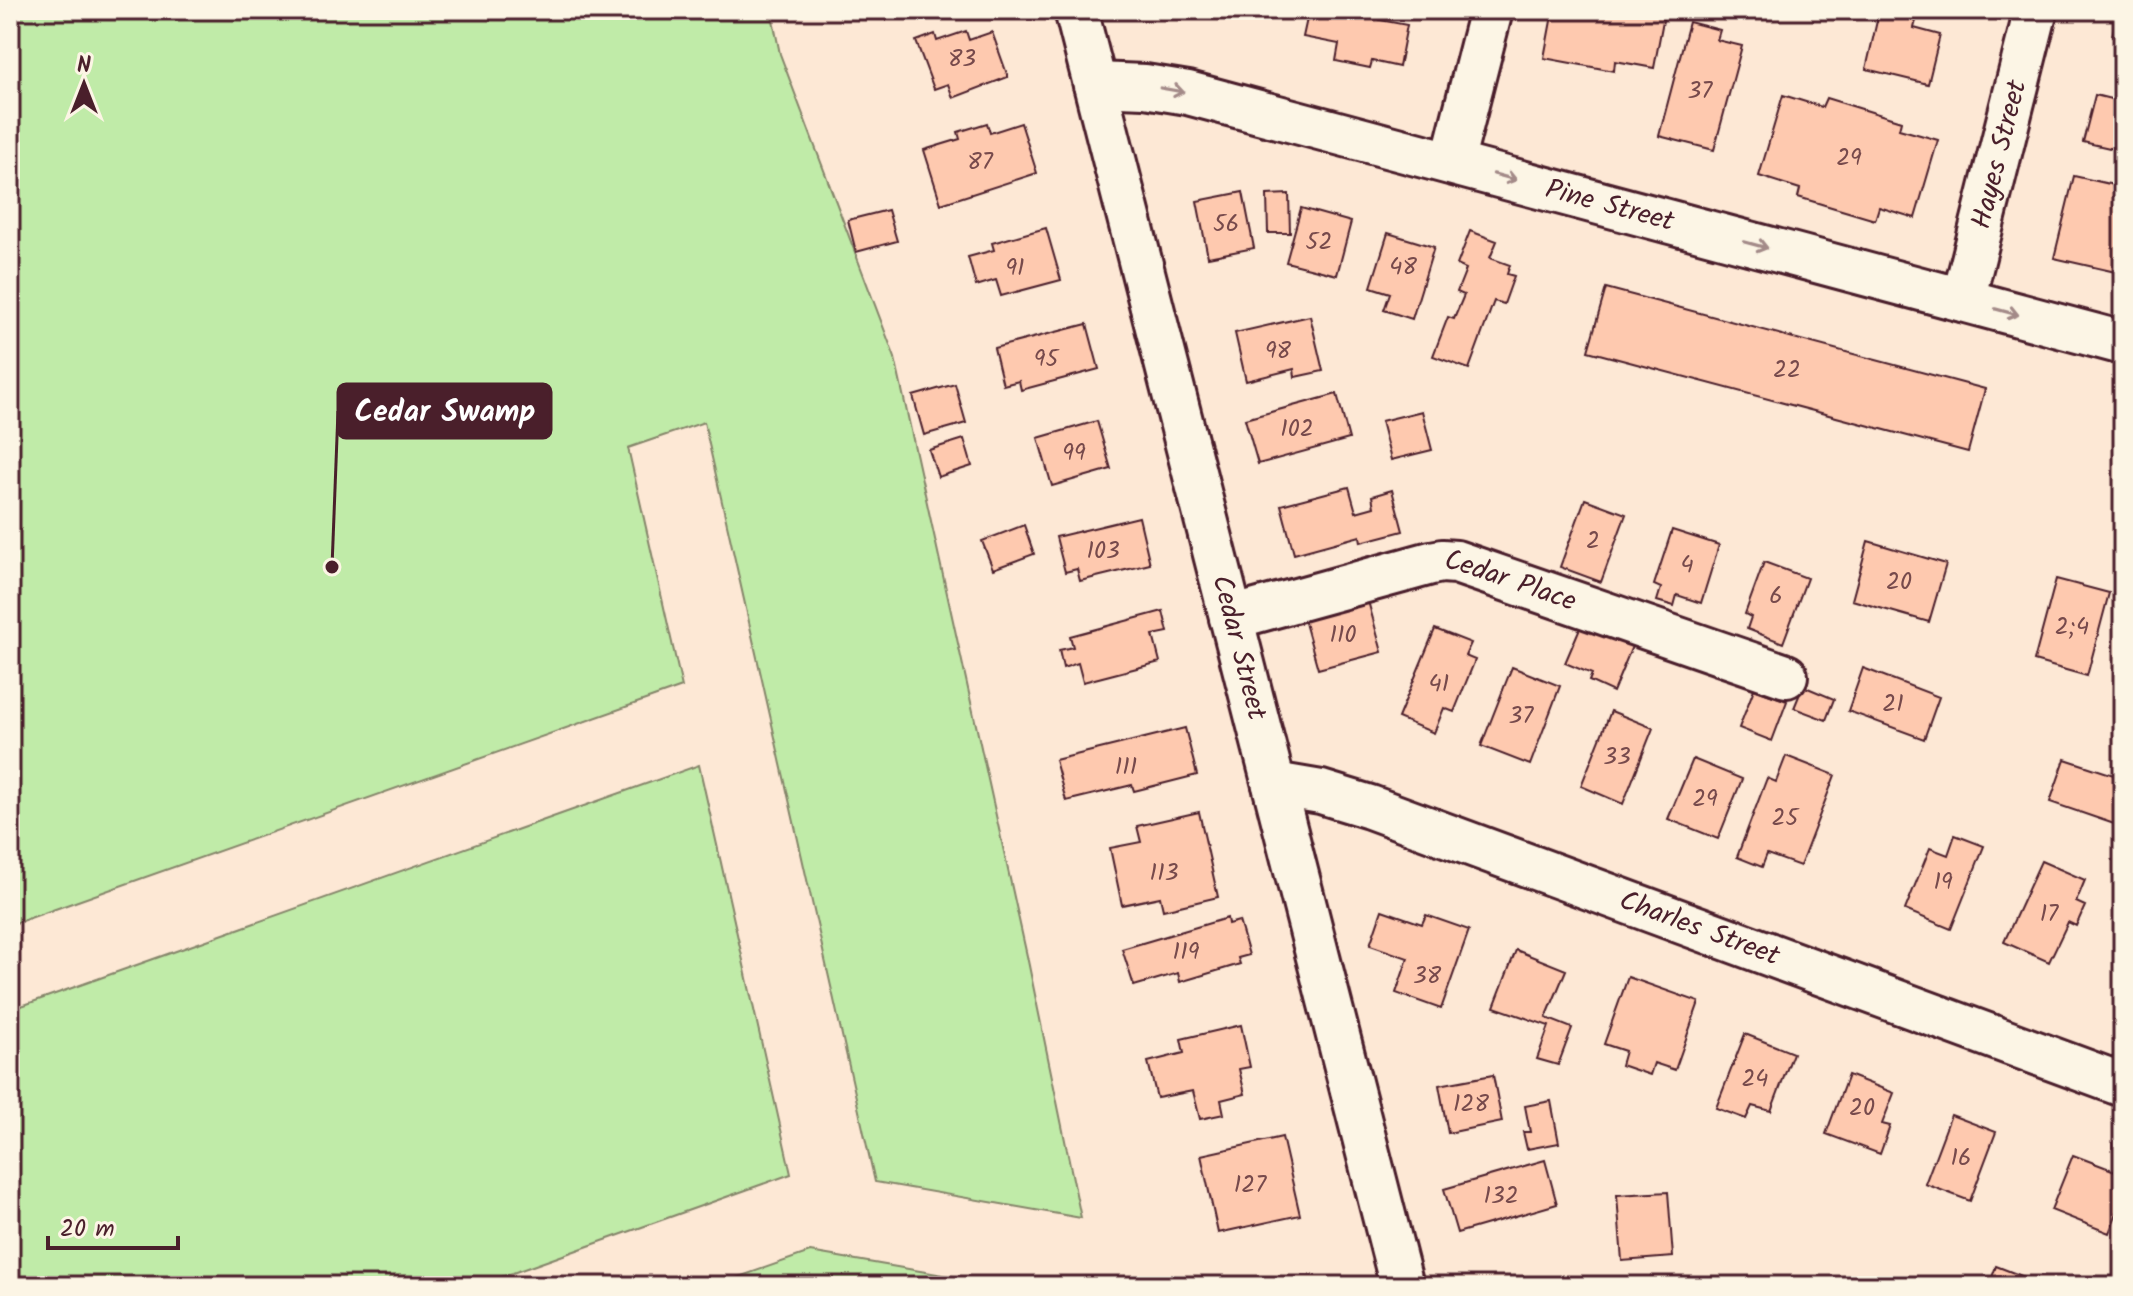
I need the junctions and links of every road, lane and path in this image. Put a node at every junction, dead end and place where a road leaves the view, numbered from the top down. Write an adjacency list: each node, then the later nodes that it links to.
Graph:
1 (1076, 10): 4 (street, Cedar Street)
2 (1491, 10): 5 (street)
3 (2036, 10): 6 (street, Hayes Street)
4 (1095, 84): 5 (street, Pine Street, one-way to 5); 8 (street, Cedar Street)
5 (1452, 163): 6 (street, Pine Street, one-way to 6)
6 (1963, 300): 7 (street, Pine Street, one-way to 7)
7 (2123, 343)
8 (1231, 618): 9 (street, Cedar Place); 10 (street, Cedar Street)
9 (1786, 676)
10 (1274, 784): 11 (street, Charles Street); 12 (street, Cedar Street)
11 (2123, 1085)
12 (1402, 1286)

